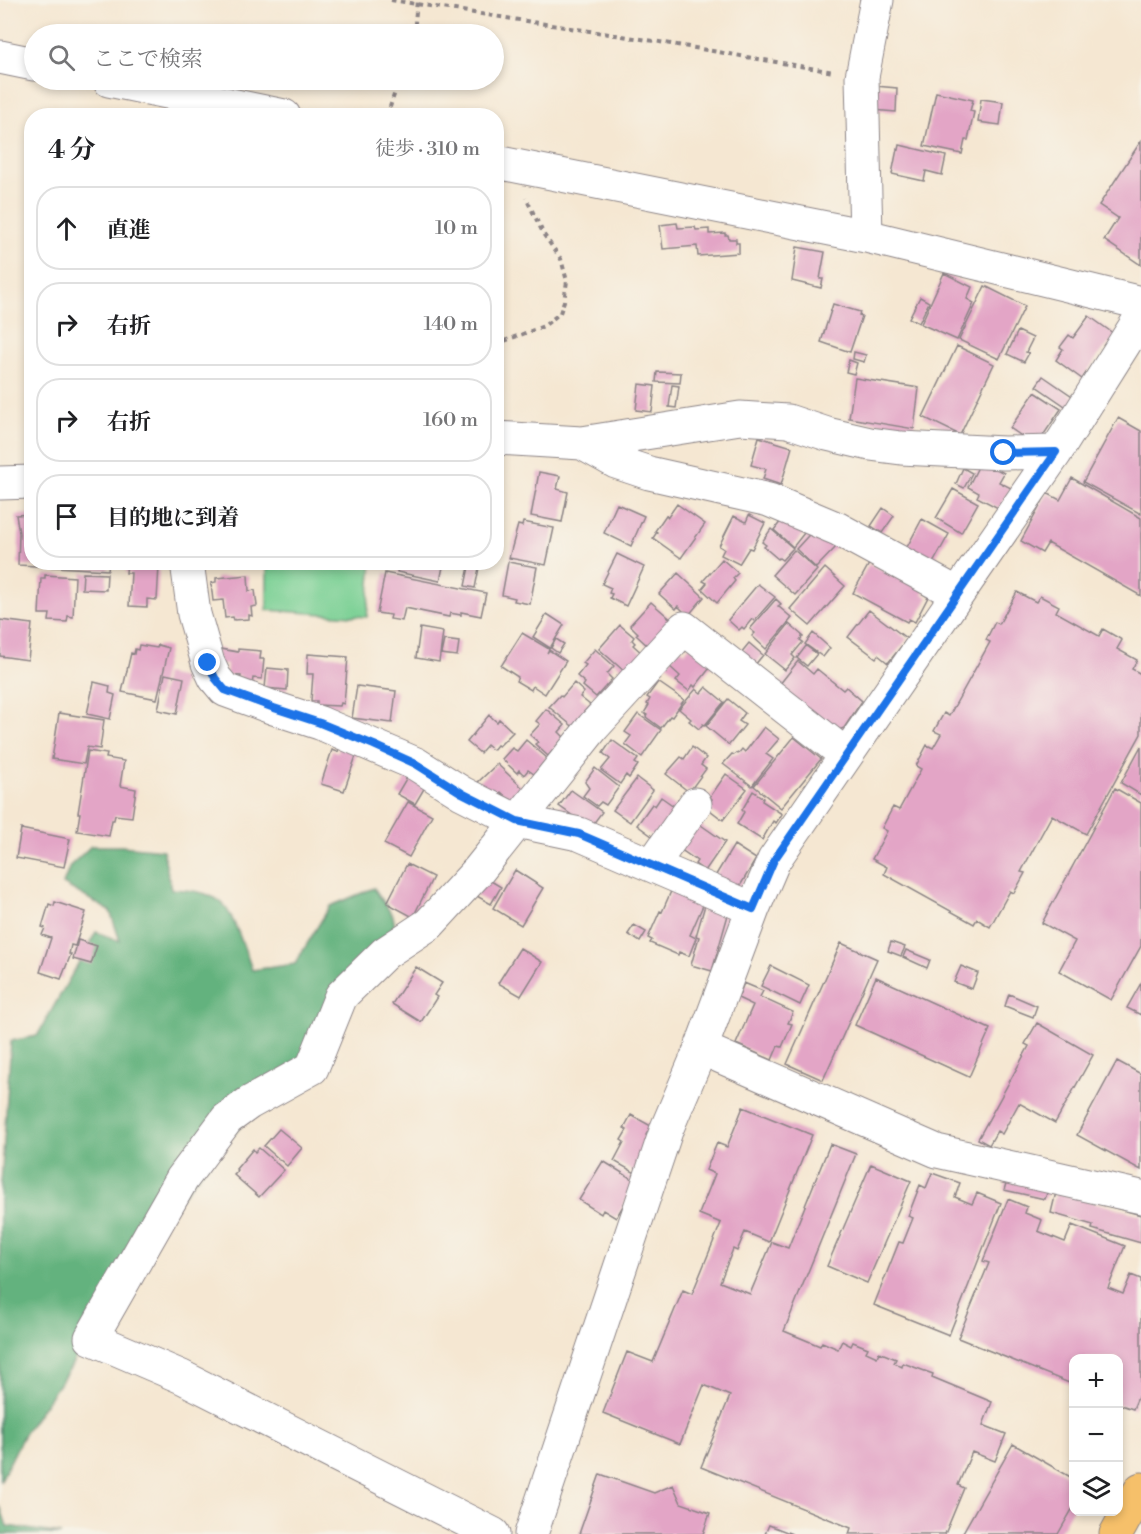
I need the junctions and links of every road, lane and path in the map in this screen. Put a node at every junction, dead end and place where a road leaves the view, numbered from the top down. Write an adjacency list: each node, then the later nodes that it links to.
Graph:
1 (391, 0): 3 (path)
2 (877, 0): 7 (street)
3 (416, 2): 4 (path); 7 (path)
4 (415, 24)
5 (0, 57): 6 (street)
6 (24, 62)
7 (862, 77): 13 (street)
8 (158, 90): 10 (street)
9 (396, 90): 11 (path)
10 (245, 108)
11 (390, 108)
12 (506, 164): 13 (street); 16 (path)
13 (866, 236): 14 (street)
14 (1141, 303)
15 (1141, 317): 19 (street)
16 (504, 341)
17 (504, 438): 18 (street)
18 (582, 443): 19 (street); 23 (street)
19 (1056, 452): 23 (street)
20 (24, 482): 21 (street)
21 (0, 483)
22 (188, 570): 26 (street)
23 (958, 594): 24 (street)
24 (846, 755): 26 (street); 28 (street)
25 (695, 804): 27 (street)
26 (517, 821): 27 (street); 32 (street)
27 (652, 866): 28 (street)
28 (753, 909): 29 (street)
29 (701, 1048): 30 (street); 33 (street)
30 (1141, 1197)
31 (1141, 1489): 34 (highway)
32 (493, 1534)
33 (531, 1534)
34 (1116, 1534)

